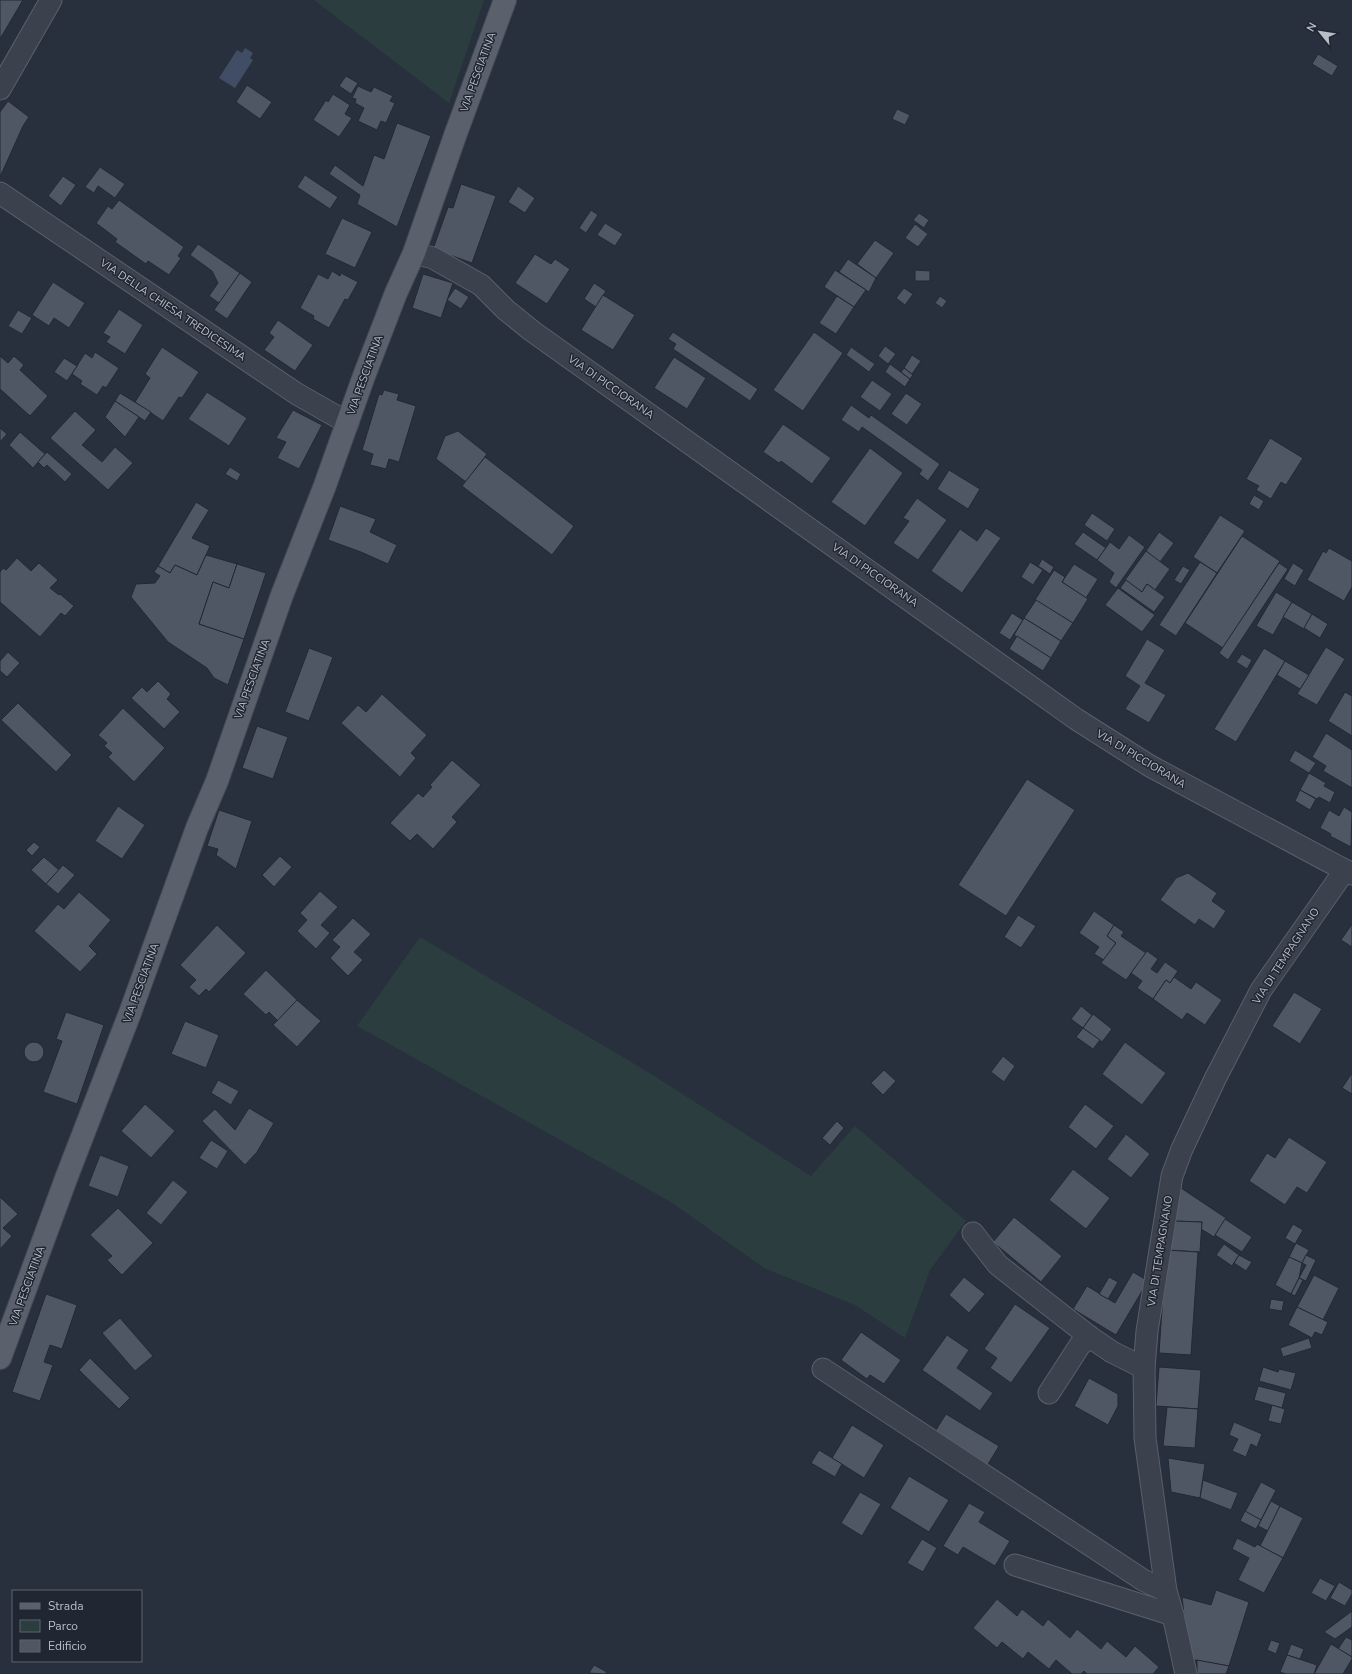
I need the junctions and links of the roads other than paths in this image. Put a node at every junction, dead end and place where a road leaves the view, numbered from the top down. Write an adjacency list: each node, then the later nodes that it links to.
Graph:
1 (51, 0): 3 (street)
2 (505, 0): 5 (main road, VIA PESCIATINA)
3 (0, 89)
4 (0, 193): 6 (street, VIA DELLA CHIESA TREDICESIMA)
5 (414, 253): 6 (main road, VIA PESCIATINA); 7 (street, VIA DI PICCIORANA)
6 (348, 423): 10 (main road, VIA PESCIATINA)
7 (1348, 872): 12 (street, VIA DI TEMPAGNANO)
8 (973, 1233): 9 (street)
9 (1090, 1337): 12 (street); 13 (street)
10 (0, 1358)
11 (823, 1368): 15 (street)
12 (1144, 1368): 15 (street, VIA DI TEMPAGNANO)
13 (1049, 1393)
14 (1015, 1565): 16 (street)
15 (1166, 1591): 16 (street, VIA DI TEMPAGNANO)
16 (1174, 1615): 17 (street, VIA DI TEMPAGNANO)
17 (1186, 1674)

